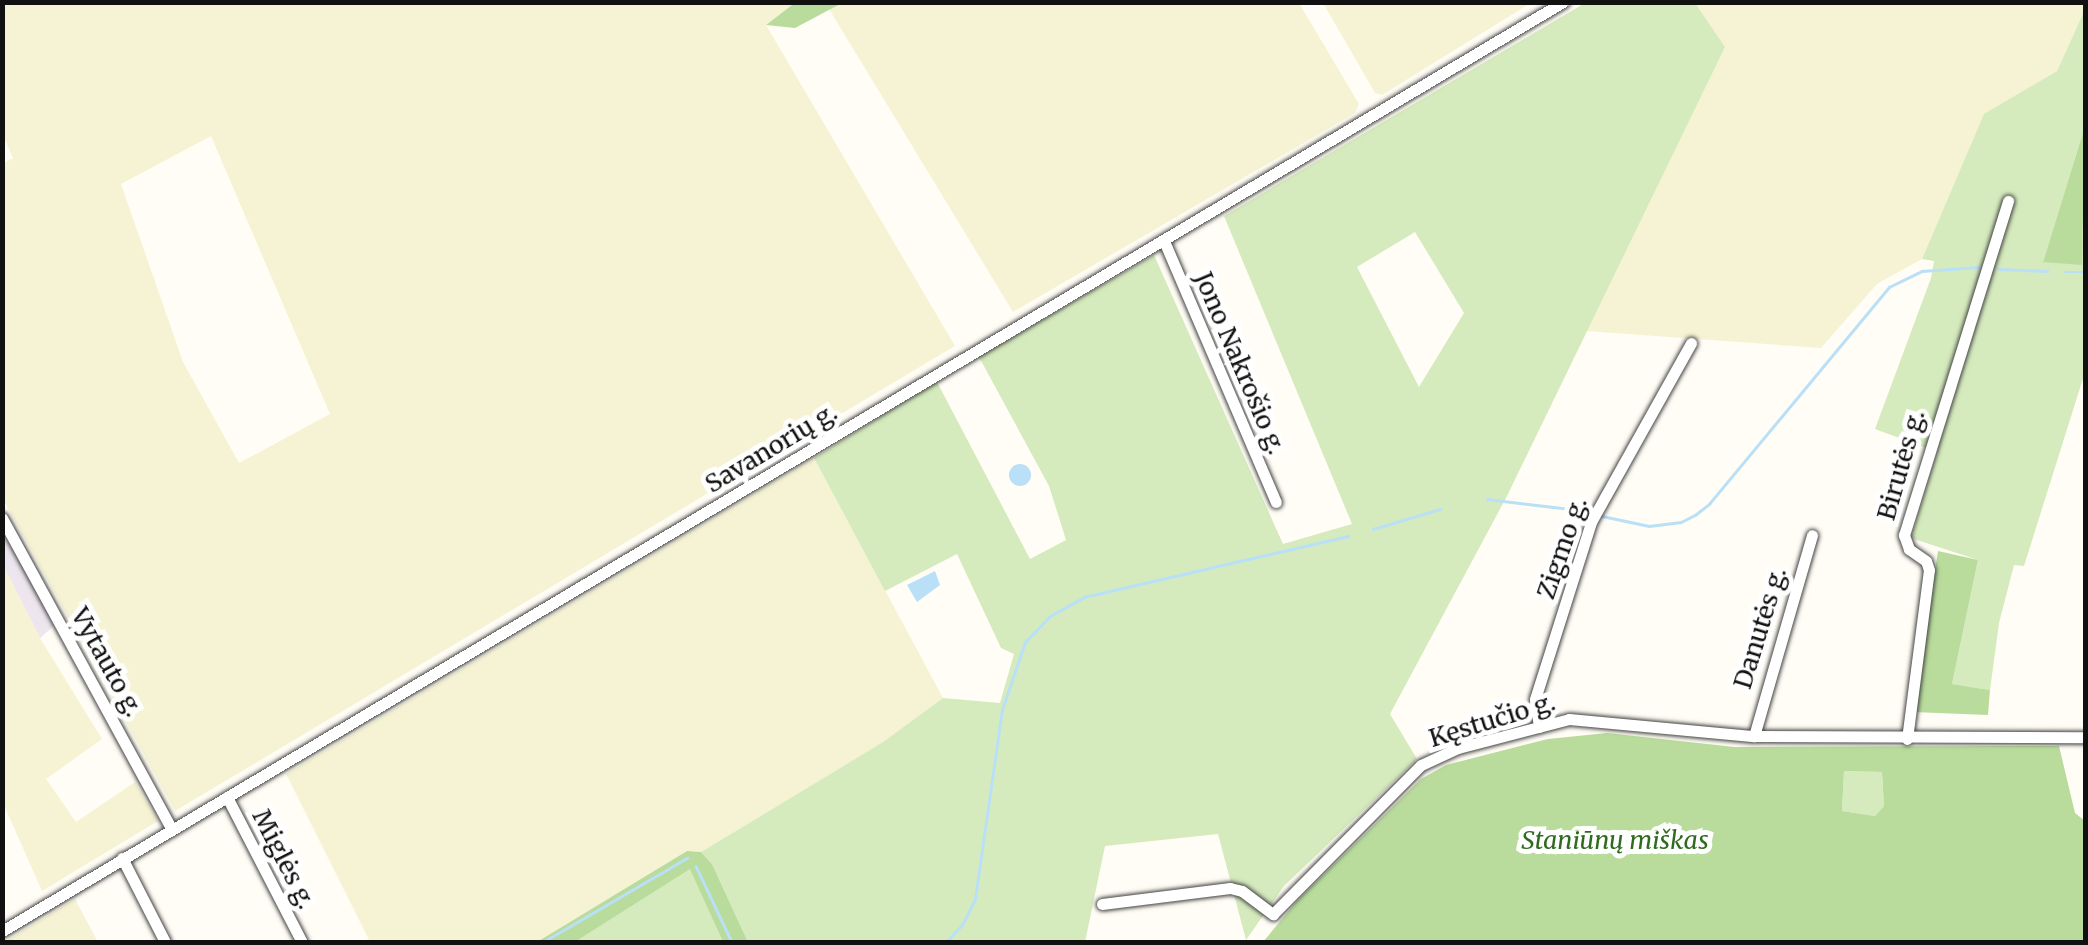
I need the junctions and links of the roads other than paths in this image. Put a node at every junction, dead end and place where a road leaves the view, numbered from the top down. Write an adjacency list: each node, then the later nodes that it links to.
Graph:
1 (1563, 2): 3 (street, Savanorių g.)
2 (2008, 201): 11 (street, Birutės g.)
3 (1164, 240): 5 (street, Jono Nakrošio g.); 12 (street, Savanorių g.)
4 (1691, 343): 8 (street, Zigmo g.)
5 (1276, 502)
6 (2, 518): 13 (street, Vytauto g.)
7 (1812, 535): 9 (street, Danutės g.)
8 (1540, 727): 9 (street, Kęstučio g.); 15 (street, Kęstučio g.)
9 (1754, 736): 11 (street, Kęstučio g.)
10 (2086, 738): 11 (street, Kęstučio g.)
11 (1907, 739)
12 (227, 796): 13 (street, Savanorių g.); 18 (street, Miglės g.)
13 (172, 828): 14 (street, Savanorių g.)
14 (122, 858): 16 (street, Savanorių g.); 17 (street)
15 (1102, 904)
16 (2, 931)
17 (165, 942)
18 (302, 942)

